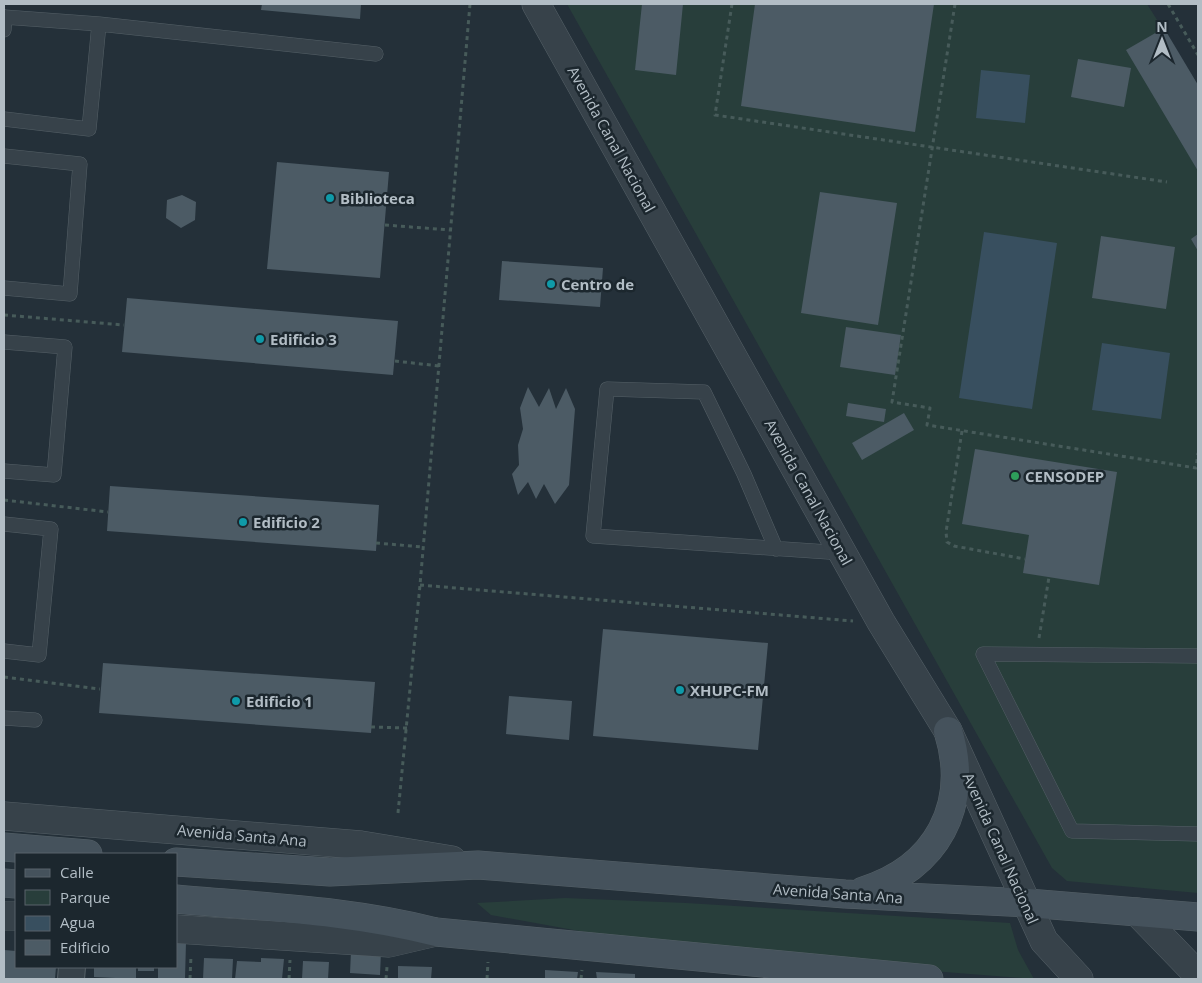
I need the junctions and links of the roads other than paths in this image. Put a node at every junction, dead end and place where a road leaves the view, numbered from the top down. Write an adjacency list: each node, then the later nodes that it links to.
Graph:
1 (536, 4): 12 (street, Avenida Canal Nacional)
2 (4, 21): 3 (lane)
3 (99, 24): 4 (lane); 5 (lane)
4 (376, 54)
5 (4, 119)
6 (4, 156): 7 (lane)
7 (4, 288)
8 (4, 342): 9 (lane)
9 (4, 471)
10 (4, 524): 13 (lane)
11 (776, 550): 11 (lane); 12 (lane)
12 (843, 553): 17 (street, Avenida Canal Nacional)
13 (4, 651)
14 (1198, 656): 19 (lane)
15 (4, 718): 16 (lane)
16 (35, 720)
17 (948, 731): 24 (main road); 26 (street, Avenida Canal Nacional)
18 (4, 816): 23 (street, Avenida Santa Ana)
19 (1198, 834)
20 (4, 847): 21 (main road)
21 (76, 853)
22 (178, 862): 23 (main road, Avenida Santa Ana)
23 (478, 865): 24 (main road, Avenida Santa Ana)
24 (845, 894): 26 (main road, Avenida Santa Ana)
25 (178, 899): 30 (main road)
26 (1028, 902): 27 (main road, Avenida Santa Ana); 34 (street, Avenida Canal Nacional)
27 (1137, 912): 28 (main road, Avenida Santa Ana); 31 (street)
28 (1198, 918)
29 (178, 929): 30 (street)
30 (436, 932): 32 (main road)
31 (1198, 975)
32 (898, 978): 33 (main road)
33 (929, 979)
34 (1079, 979)

